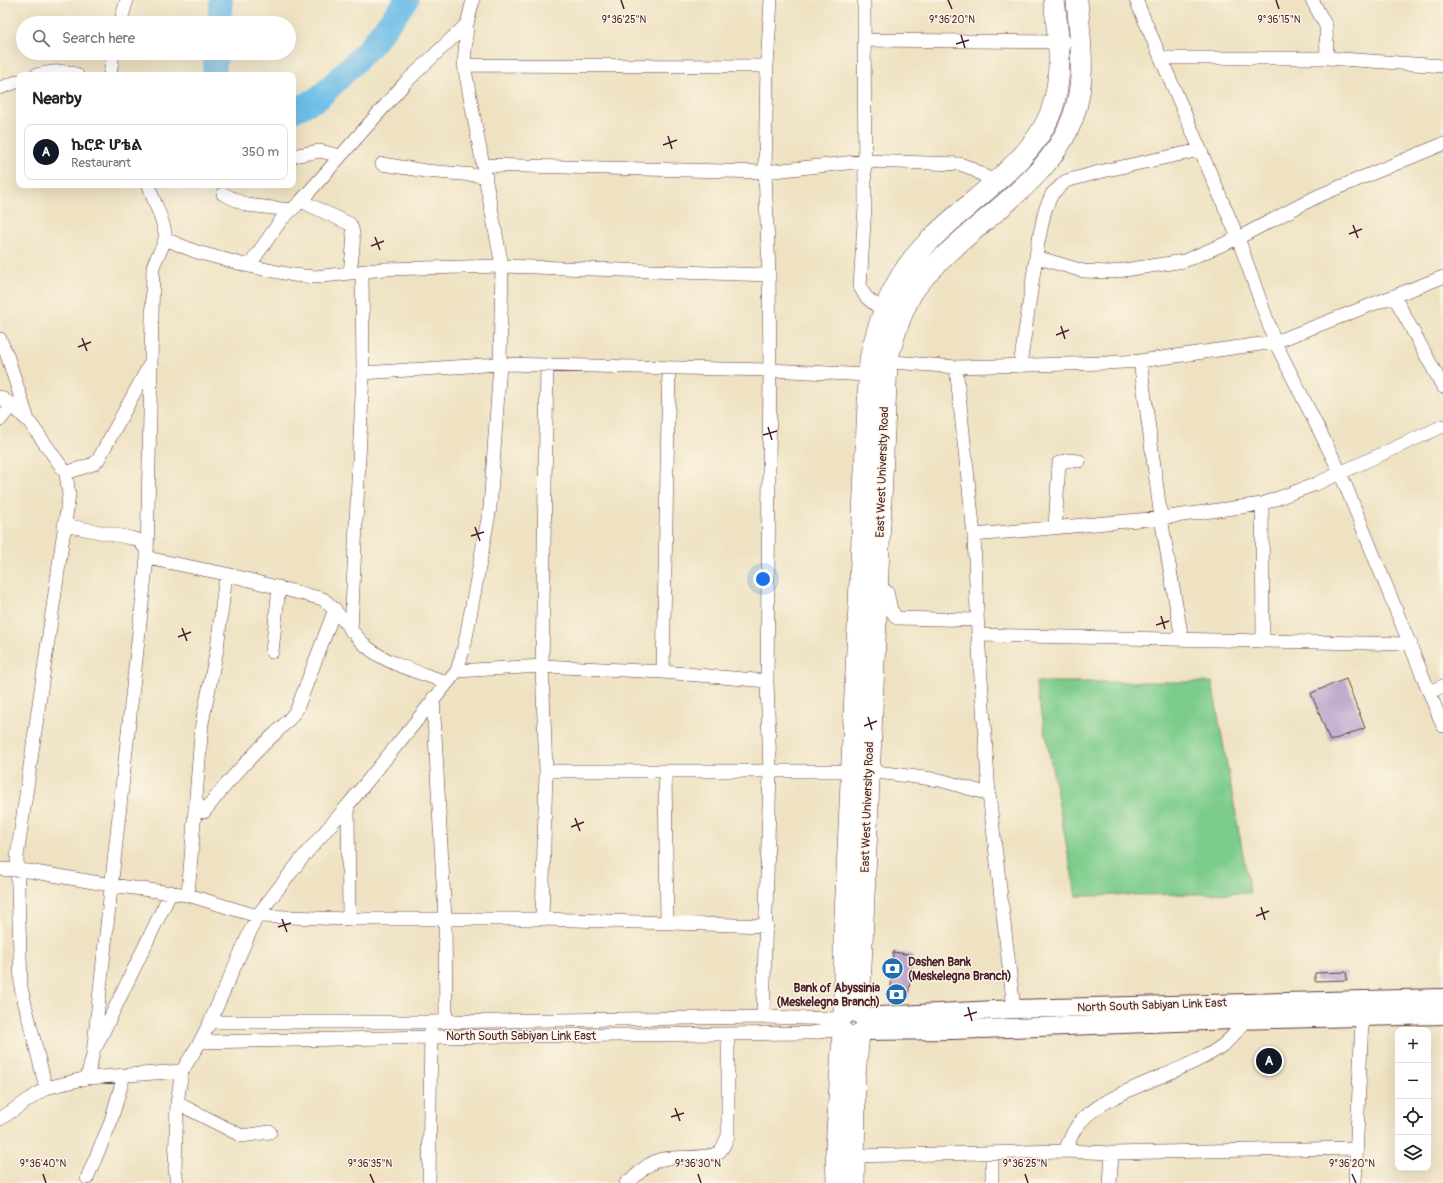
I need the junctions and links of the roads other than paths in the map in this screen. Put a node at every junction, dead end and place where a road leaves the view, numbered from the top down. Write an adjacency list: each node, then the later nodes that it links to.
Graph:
1 (127, 0): 9 (street)
2 (473, 0): 10 (street)
3 (771, 0): 18 (street)
4 (864, 0): 11 (street)
5 (1054, 0): 12 (main road, East West University Road)
6 (1077, 0): 13 (main road, East West University Road)
7 (1136, 0): 14 (street)
8 (1312, 0): 15 (street)
9 (122, 16)
10 (466, 24): 17 (street); 28 (street)
11 (864, 40): 12 (street); 29 (street)
12 (1059, 42): 13 (street); 33 (main road, East West University Road)
13 (1080, 42): 53 (main road, East West University Road)
14 (1162, 58): 15 (street); 26 (street)
15 (1327, 58): 19 (street)
16 (113, 60): 22 (street)
17 (464, 65): 18 (street); 31 (street)
18 (767, 66): 32 (street)
19 (1443, 66)
20 (53, 72): 21 (street)
21 (72, 72)
22 (111, 72)
23 (16, 82): 24 (street)
24 (0, 88)
25 (1443, 144): 38 (street)
26 (1200, 150): 38 (street); 40 (street)
27 (296, 155): 28 (street)
28 (340, 156): 36 (street)
29 (864, 161): 32 (street); 33 (street); 47 (street)
30 (382, 164): 31 (street)
31 (485, 170): 32 (street); 42 (street)
32 (765, 172): 44 (street)
33 (994, 182): 47 (main road, East West University Road)
34 (150, 188): 39 (street)
35 (223, 194): 37 (street)
36 (301, 201): 37 (street); 43 (street)
37 (291, 210): 41 (street)
38 (1238, 238): 40 (street); 49 (street)
39 (165, 239): 41 (street); 50 (street)
40 (1036, 257): 54 (street)
41 (249, 266): 43 (street)
42 (502, 266): 43 (street); 44 (street); 52 (street)
43 (356, 272): 59 (street)
44 (769, 275): 58 (street)
45 (1443, 277): 46 (street)
46 (1394, 296): 49 (street); 60 (street)
47 (884, 312): 53 (main road, East West University Road)
48 (0, 339): 64 (street)
49 (1275, 342): 51 (street); 68 (street)
50 (152, 360): 67 (street); 74 (street)
51 (1140, 361): 54 (street); 70 (street)
52 (500, 364): 55 (street); 59 (street); 87 (street)
53 (875, 365): 56 (street); 58 (street); 76 (main road, East West University Road); 98 (main road, East West University Road)
54 (1020, 366): 56 (street)
55 (547, 367): 57 (street); 86 (street)
56 (956, 367): 73 (street)
57 (670, 368): 58 (street); 88 (street)
58 (770, 370): 89 (street)
59 (363, 373): 80 (street)
60 (1443, 387)
61 (0, 397): 62 (street)
62 (12, 405): 63 (street); 64 (street)
63 (0, 420)
64 (28, 420): 67 (street)
65 (1443, 426): 68 (street)
66 (1079, 461): 72 (street)
67 (66, 472): 71 (street)
68 (1340, 472): 69 (street); 84 (street)
69 (1262, 504): 70 (street); 83 (street)
70 (1161, 518): 72 (street); 82 (street)
71 (64, 525): 74 (street); 103 (street)
72 (1055, 528): 73 (street)
73 (974, 535): 79 (street)
74 (147, 554): 75 (street); 104 (street)
75 (226, 574): 77 (street); 100 (street)
76 (877, 585): 79 (street); 98 (main road, East West University Road)
77 (279, 587): 78 (street); 85 (street)
78 (335, 609): 80 (street); 100 (street)
79 (978, 620): 81 (street)
80 (351, 631): 90 (street)
81 (978, 635): 82 (street); 99 (street)
82 (1182, 639): 83 (street)
83 (1262, 641): 84 (street)
84 (1411, 644): 92 (street)
85 (272, 652)
86 (542, 666): 87 (street); 88 (street); 95 (street)
87 (457, 671): 90 (street)
88 (663, 672): 89 (street)
89 (767, 681): 97 (street)
90 (446, 682): 93 (street)
91 (1443, 686): 92 (street)
92 (1430, 692): 94 (street)
93 (433, 698): 101 (street); 109 (street)
94 (1443, 726)
95 (546, 771): 96 (street); 110 (street)
96 (665, 771): 97 (street); 111 (street)
97 (770, 771): 98 (street); 112 (street)
98 (860, 771): 99 (street); 123 (main road, East West University Road)
99 (989, 794): 114 (street)
100 (196, 802): 106 (street)
101 (348, 805): 107 (street); 108 (street)
102 (0, 869): 103 (street)
103 (18, 871): 104 (street); 131 (street)
104 (111, 885): 105 (street); 127 (street)
105 (171, 892): 106 (street); 127 (street)
106 (188, 895): 107 (street)
107 (257, 916): 108 (street); 121 (street)
108 (349, 919): 109 (street)
109 (445, 919): 110 (street); 120 (street)
110 (542, 920): 111 (street)
111 (667, 923): 112 (street)
112 (767, 926): 117 (street)
113 (1443, 998): 115 (main road, North South Sabiyan Link East)
114 (1014, 1009): 115 (main road, North South Sabiyan Link East); 123 (main road, North South Sabiyan Link East)
115 (1305, 1010): 118 (main road, North South Sabiyan Link East); 119 (main road, North South Sabiyan Link East)
116 (1443, 1015): 118 (main road, North South Sabiyan Link East)
117 (763, 1017): 120 (street, North South Sabiyan Link East); 123 (street, North South Sabiyan Link East)
118 (1362, 1018): 135 (street)
119 (1246, 1020): 123 (main road, North South Sabiyan Link East); 136 (street)
120 (446, 1021): 122 (street, North South Sabiyan Link East)
121 (210, 1022): 122 (street, North South Sabiyan Link East); 126 (street)
122 (431, 1022): 125 (street)
123 (851, 1024): 124 (street, North South Sabiyan Link East); 139 (main road, East West University Road); 144 (main road, East West University Road)
124 (728, 1034): 125 (street, North South Sabiyan Link East); 143 (street)
125 (431, 1037): 126 (street, North South Sabiyan Link East); 142 (street)
126 (200, 1042): 128 (street)
127 (93, 1054): 130 (street)
128 (182, 1071): 129 (street); 132 (street)
129 (124, 1076): 130 (street); 140 (street)
130 (87, 1078): 131 (street)
131 (46, 1088): 133 (street)
132 (177, 1103): 134 (street); 141 (street)
133 (0, 1119)
134 (270, 1132)
135 (1356, 1148): 137 (street); 148 (street)
136 (1065, 1151): 137 (street); 138 (street)
137 (1112, 1153): 147 (street)
138 (992, 1154): 139 (street); 146 (street)
139 (853, 1156): 145 (main road, East West University Road)
140 (87, 1178)
141 (177, 1183)
142 (429, 1183)
143 (626, 1183)
144 (837, 1183)
145 (854, 1183)
146 (992, 1183)
147 (1110, 1183)
148 (1355, 1183)

